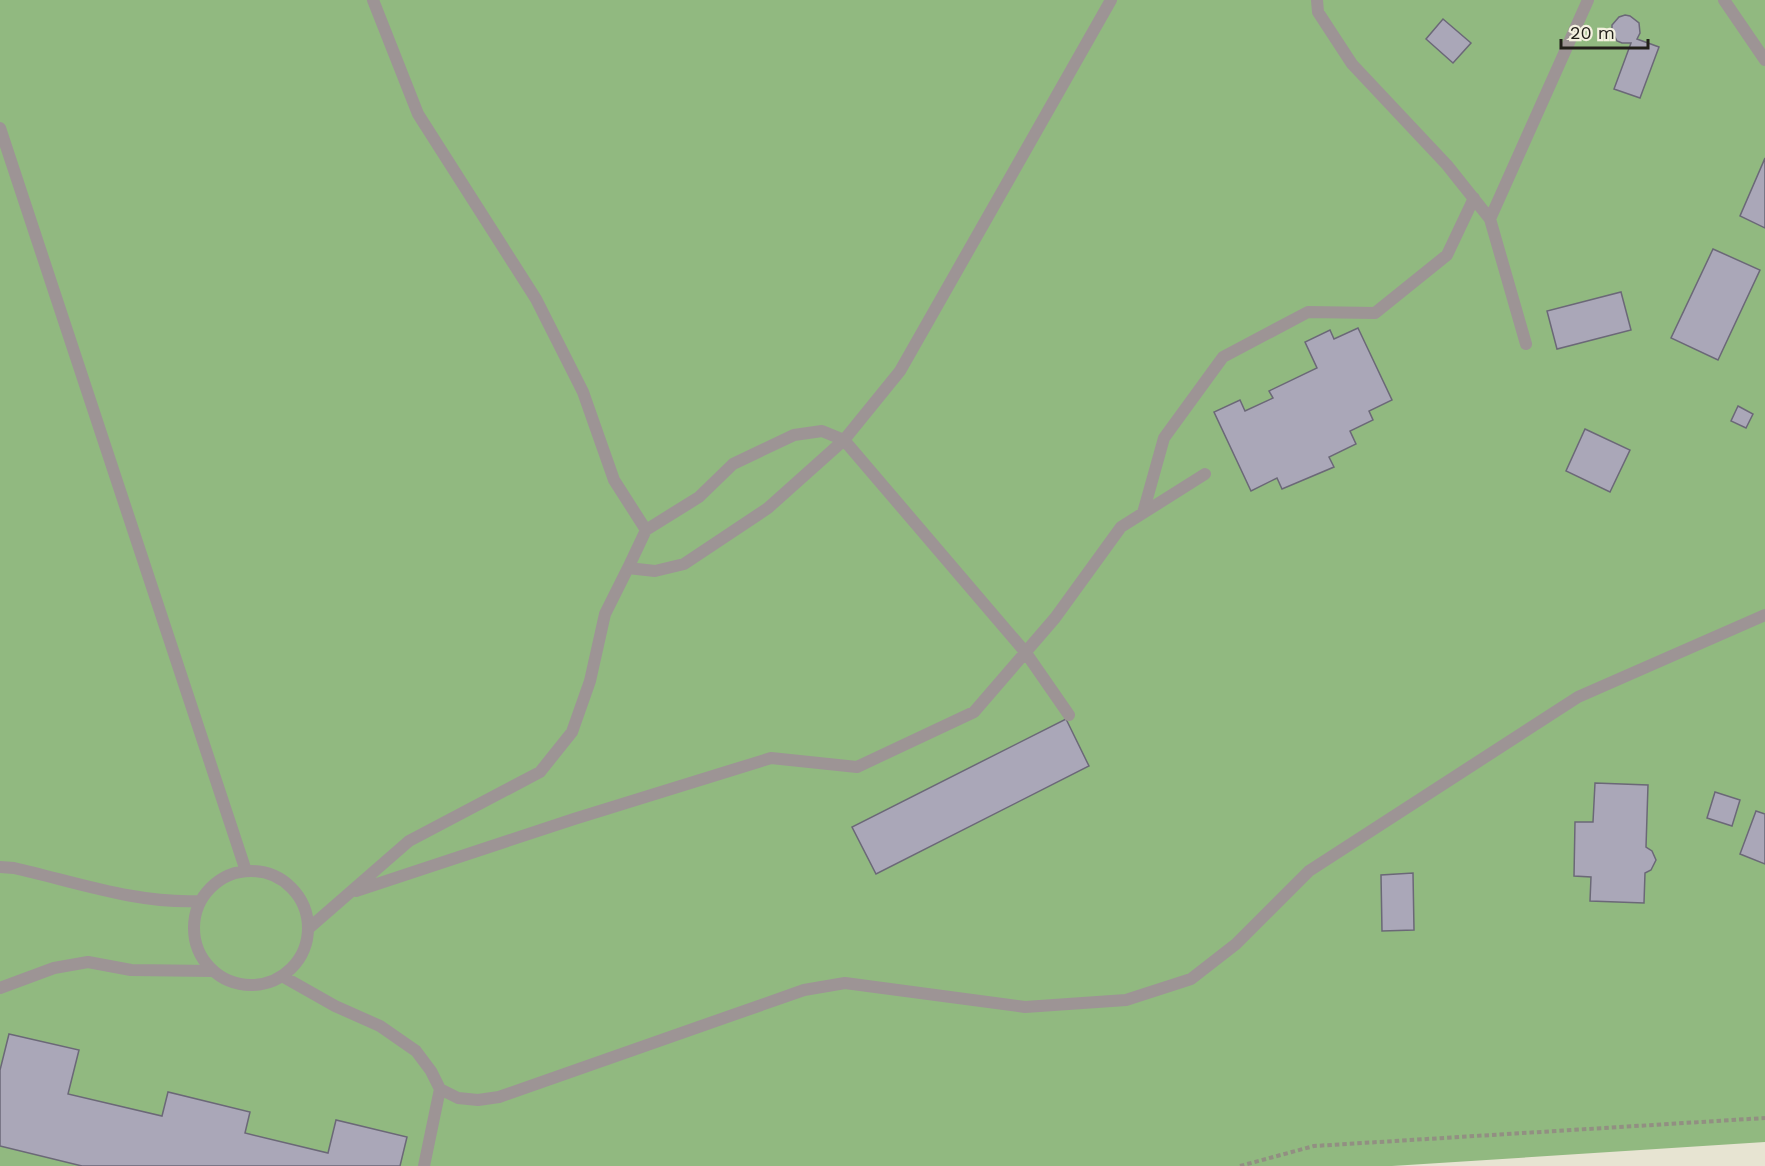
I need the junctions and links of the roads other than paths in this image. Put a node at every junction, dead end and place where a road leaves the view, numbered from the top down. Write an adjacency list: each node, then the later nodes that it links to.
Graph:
1 (373, 0): 14 (lane)
2 (1111, 0): 11 (lane)
3 (1317, 0): 8 (lane)
4 (1588, 0): 9 (lane)
5 (1724, 0): 6 (lane)
6 (1765, 60)
7 (0, 128): 20 (lane)
8 (1474, 198): 9 (lane); 13 (lane)
9 (1490, 219): 10 (lane)
10 (1526, 344)
11 (844, 440): 14 (lane); 15 (lane); 17 (lane)
12 (1205, 474): 13 (lane)
13 (1143, 513): 17 (lane)
14 (646, 530): 15 (lane)
15 (628, 568): 21 (lane)
16 (1765, 615): 27 (lane)
17 (1026, 653): 18 (lane); 21 (lane)
18 (1069, 716)
19 (0, 867): 22 (lane)
20 (246, 871): 22 (lane); 23 (lane)
21 (349, 893): 23 (lane)
22 (200, 901): 24 (lane)
23 (308, 929): 25 (lane)
24 (213, 971): 25 (lane); 26 (lane)
25 (282, 976): 27 (lane)
26 (0, 987)
27 (440, 1089): 28 (lane)
28 (424, 1166)

